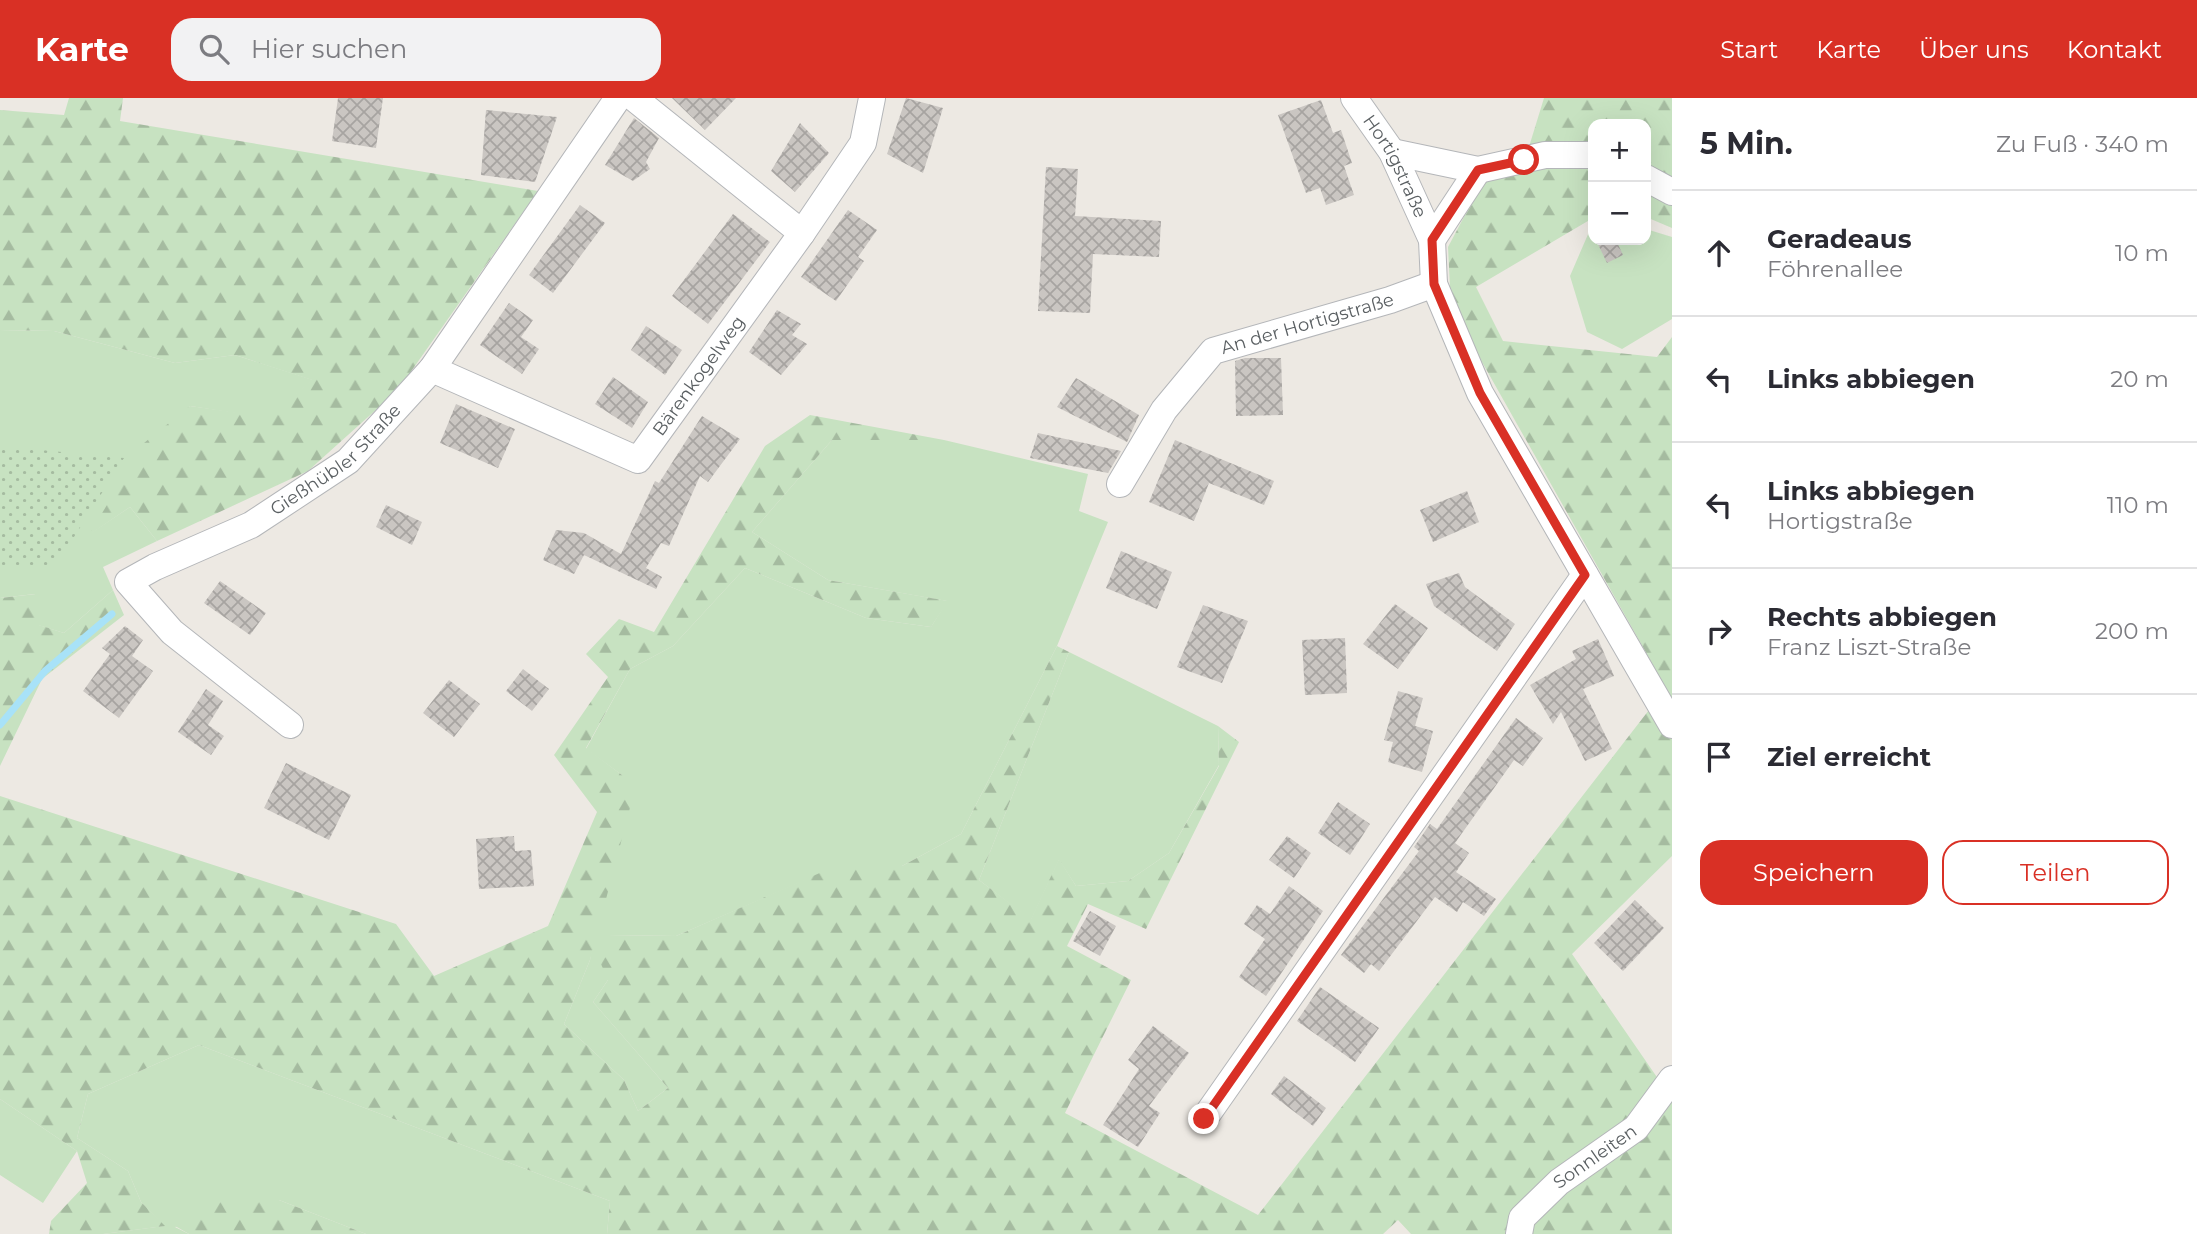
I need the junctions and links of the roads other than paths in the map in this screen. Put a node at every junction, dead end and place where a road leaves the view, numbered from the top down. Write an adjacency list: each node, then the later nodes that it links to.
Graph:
1 (618, 98): 13 (street, Gießhübler Straße)
2 (635, 98): 10 (street)
3 (872, 98): 10 (street, Bärenkogelweg)
4 (1354, 98): 5 (street, Hortigstraße)
5 (1392, 152): 7 (street); 11 (street, Hortigstraße)
6 (1588, 155): 7 (street)
7 (1478, 170): 11 (street)
8 (1651, 180): 9 (street)
9 (1672, 191)
10 (802, 233): 13 (street, Bärenkogelweg)
11 (1432, 240): 12 (street, Hortigstraße)
12 (1434, 284): 14 (street, An der Hortigstraße); 15 (street, Hortigstraße)
13 (432, 369): 16 (street, Gießhübler Straße)
14 (1120, 484)
15 (1585, 575): 17 (street, Hortigstraße); 19 (street)
16 (290, 725)
17 (1672, 725)
18 (1672, 1079): 20 (street, Sonnleiten)
19 (1204, 1119)
20 (1519, 1234)

